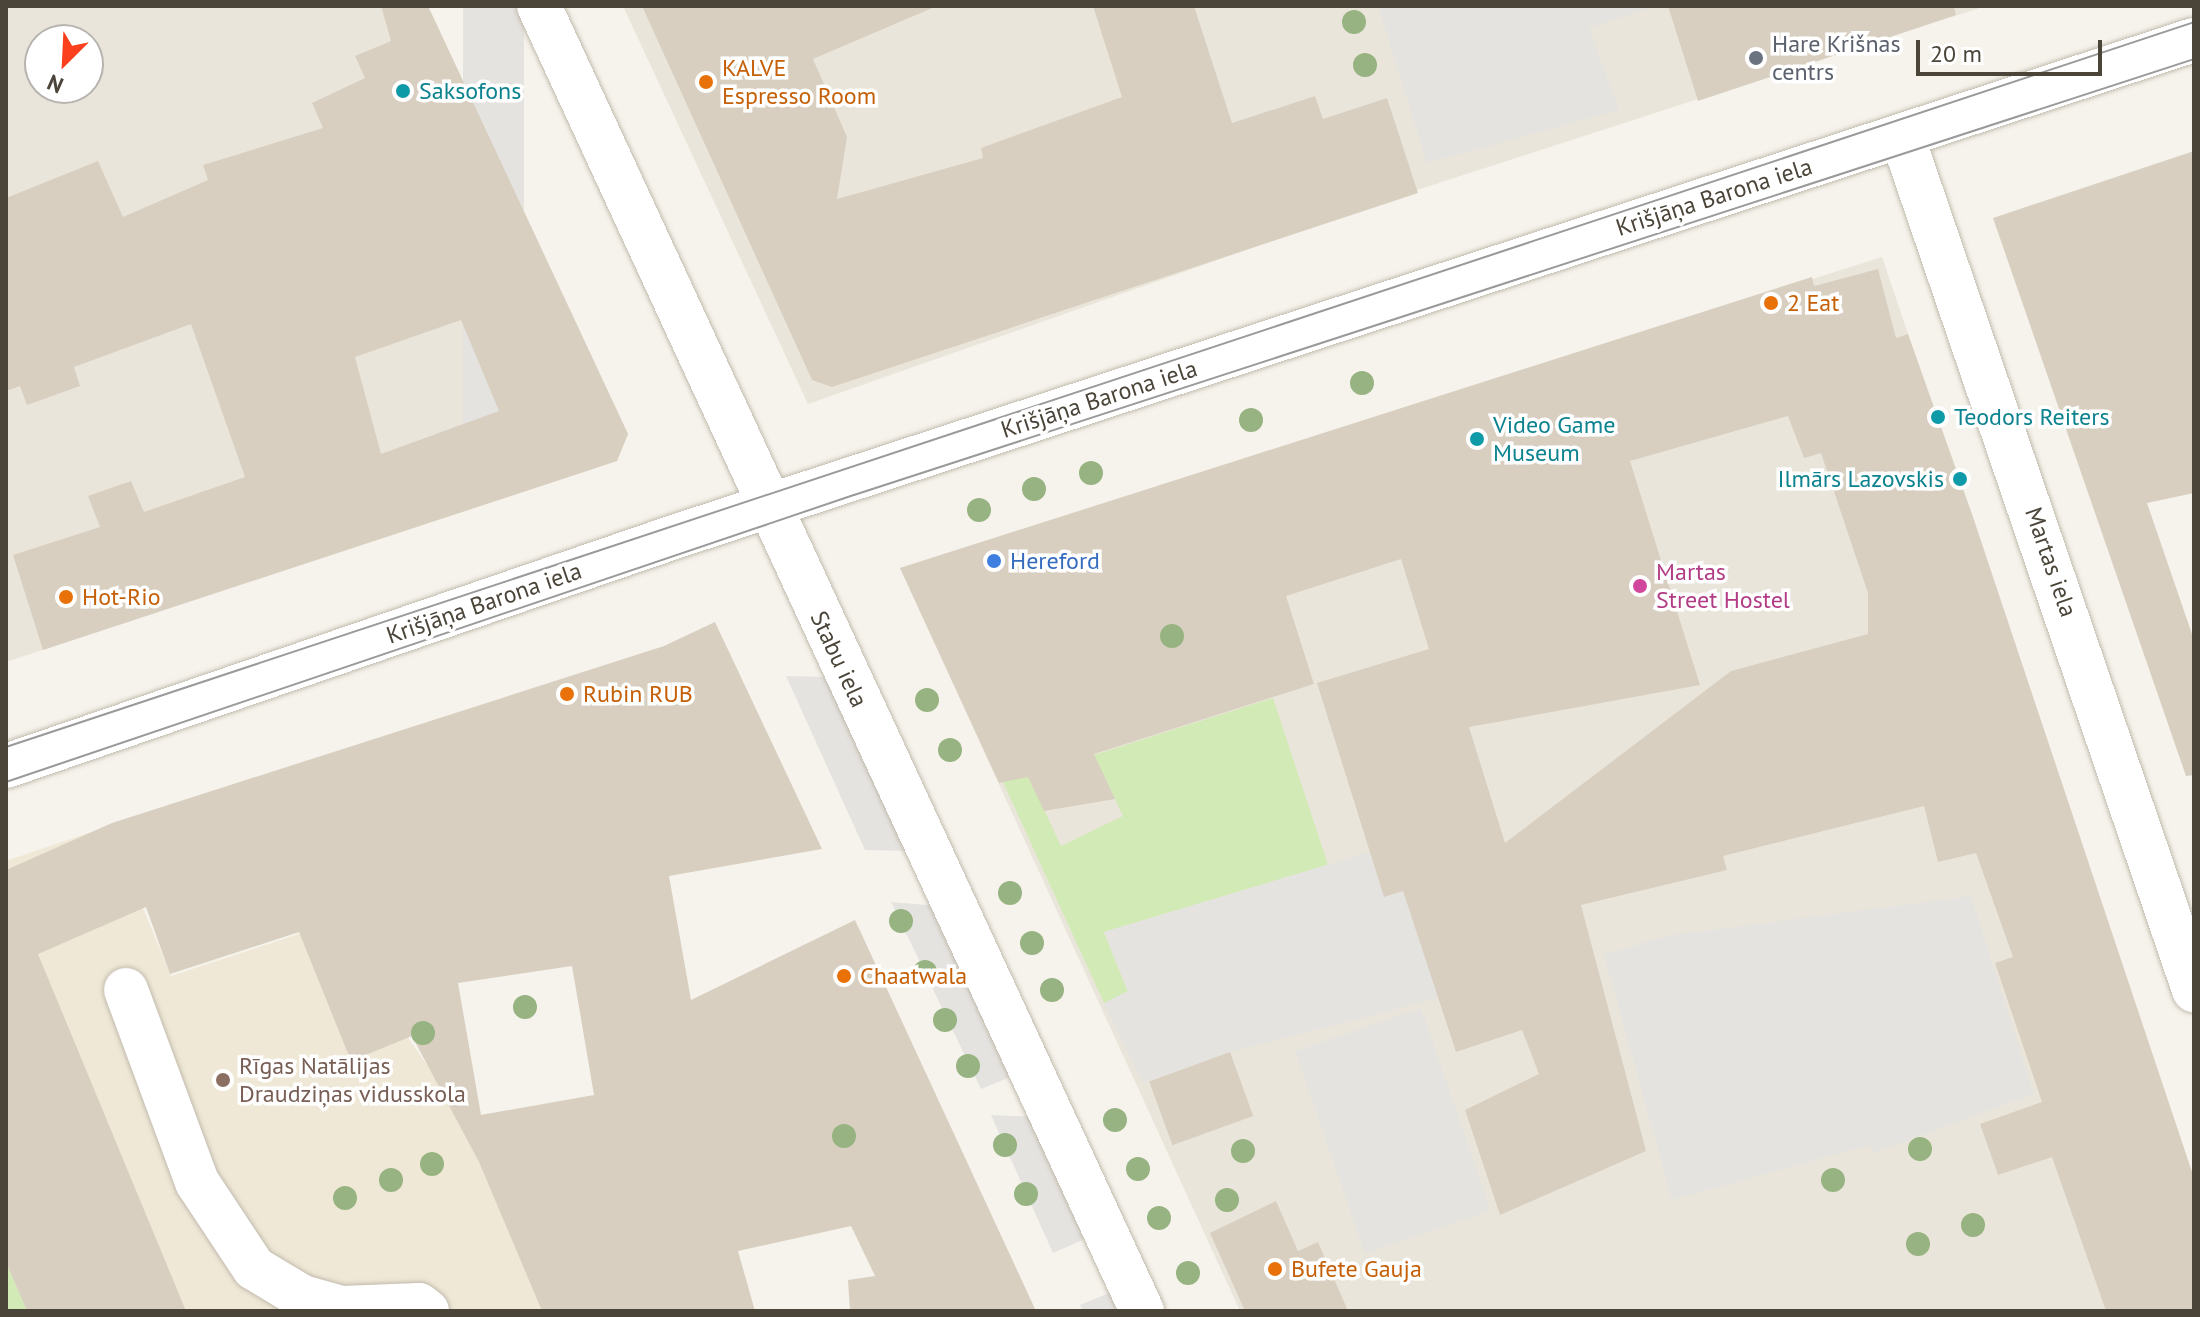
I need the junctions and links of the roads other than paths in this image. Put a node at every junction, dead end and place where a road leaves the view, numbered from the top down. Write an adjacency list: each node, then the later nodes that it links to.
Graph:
1 (539, 6): 4 (street, Stabu iela)
2 (2194, 40): 3 (street, Krišjāņa Barona iela)
3 (1902, 136): 4 (street, Krišjāņa Barona iela); 7 (street, Martas iela)
4 (773, 506): 5 (street, Krišjāņa Barona iela); 9 (street, Stabu iela)
5 (6, 766)
6 (126, 990): 8 (street)
7 (2194, 990)
8 (427, 1311)
9 (1142, 1311)

